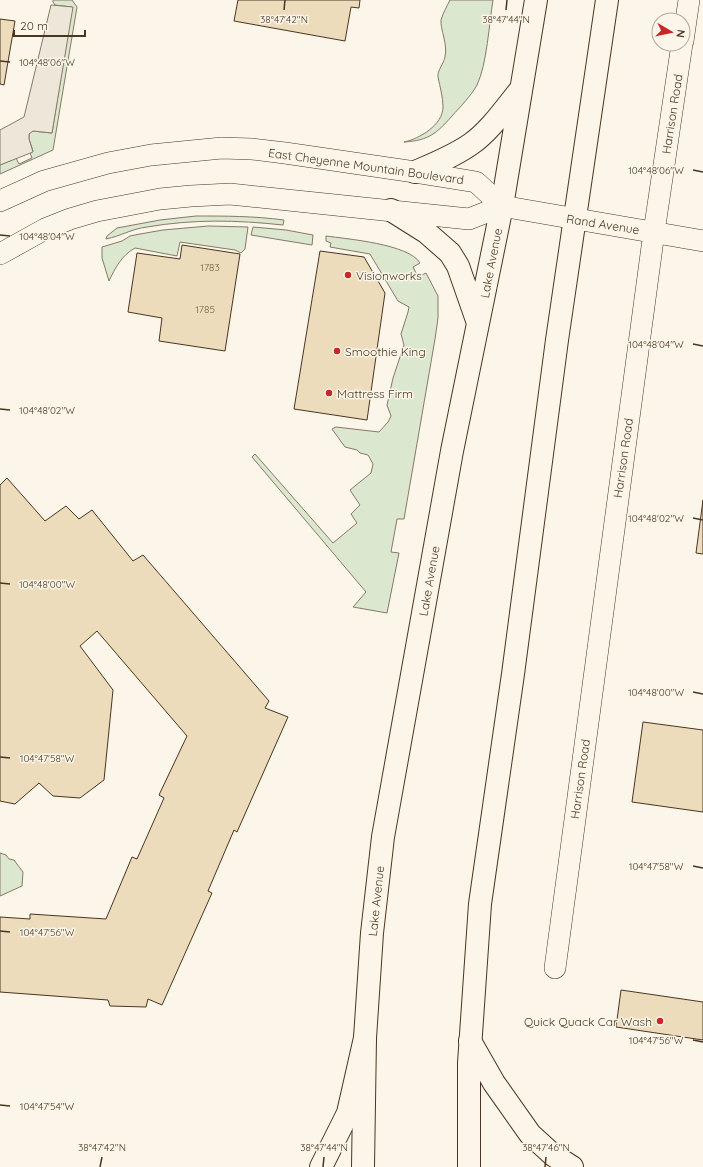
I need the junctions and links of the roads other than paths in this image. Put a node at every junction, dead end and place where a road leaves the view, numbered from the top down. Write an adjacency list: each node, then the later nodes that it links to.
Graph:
1 (536, 0): 6 (main road, Lake Avenue)
2 (607, 0): 11 (main road)
3 (689, 0): 4 (street)
4 (687, 12)
5 (681, 52): 12 (street, Harrison Road)
6 (522, 88): 7 (main road); 9 (main road, Lake Avenue)
7 (415, 172): 8 (street, East Cheyenne Mountain Boulevard); 9 (street, East Cheyenne Mountain Boulevard)
8 (0, 201)
9 (502, 206): 10 (street); 11 (street, Rand Avenue); 15 (main road, Lake Avenue)
10 (392, 210): 14 (street); 15 (main road)
11 (574, 219): 12 (street, Rand Avenue); 18 (main road)
12 (654, 232): 13 (street, Rand Avenue); 16 (street, Harrison Road)
13 (703, 241)
14 (0, 254)
15 (479, 325): 17 (main road, Lake Avenue)
16 (555, 968)
17 (365, 1038): 19 (main road); 20 (main road, Lake Avenue)
18 (470, 1041): 21 (main road); 22 (main road)
19 (321, 1167)
20 (363, 1167)
21 (469, 1167)
22 (572, 1167)

